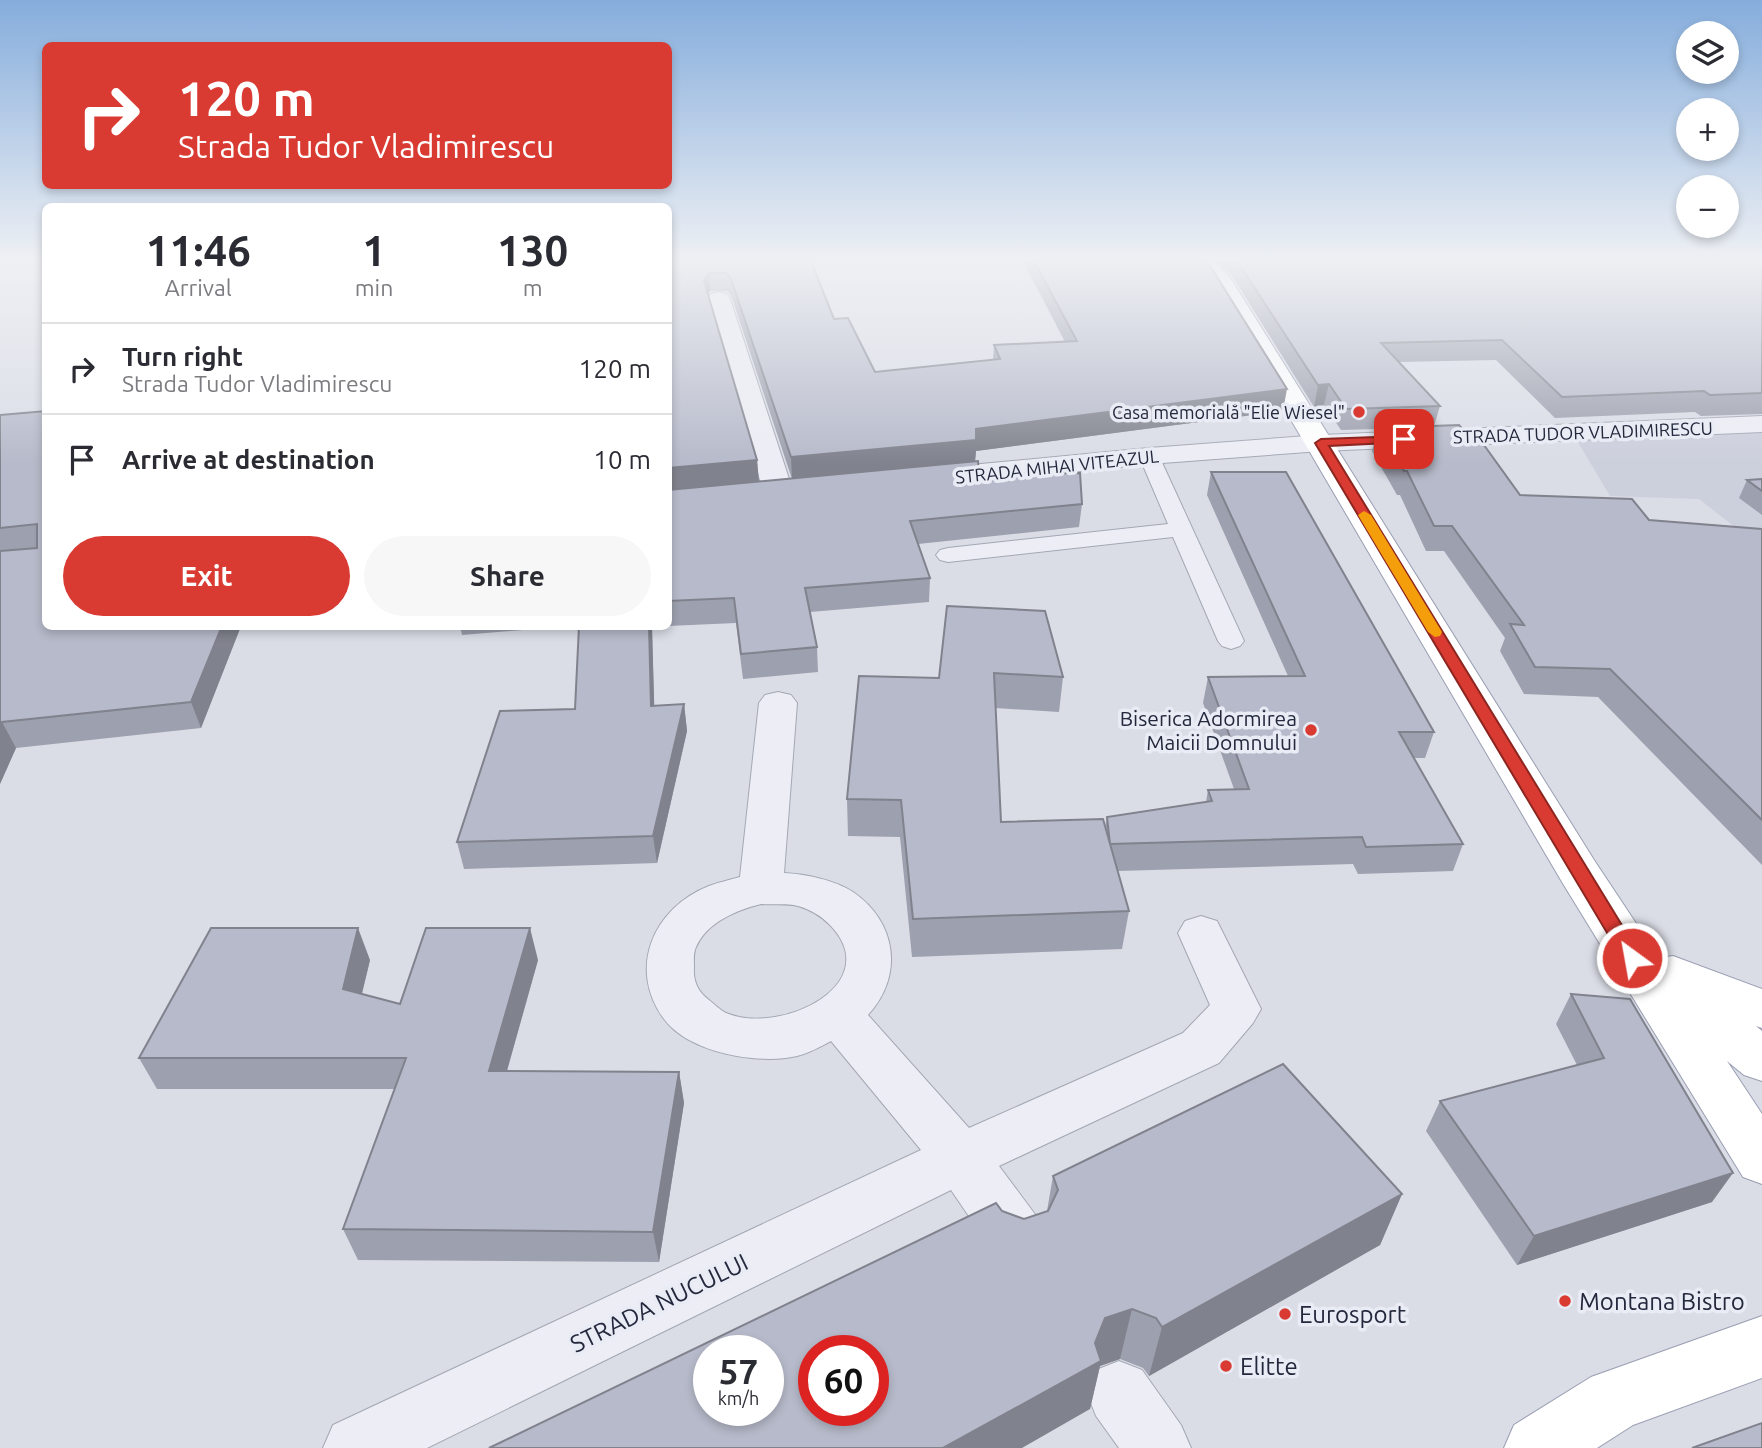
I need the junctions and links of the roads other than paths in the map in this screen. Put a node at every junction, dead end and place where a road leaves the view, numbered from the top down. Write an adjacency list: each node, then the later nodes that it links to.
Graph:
1 (728, 329): 7 (street)
2 (1250, 329): 4 (main road)
3 (1762, 424): 4 (street, STRADA TUDOR VLADIMIRESCU)
4 (1321, 443): 5 (street, STRADA MIHAI VITEAZUL); 14 (main road)
5 (1149, 456): 6 (street, STRADA MIHAI VITEAZUL); 8 (lane)
6 (902, 481)
7 (779, 493)
8 (1182, 529): 9 (lane); 10 (lane)
9 (948, 555)
10 (1231, 640)
11 (778, 703): 12 (street)
12 (761, 888): 16 (street); 16 (street)
13 (1201, 933): 18 (street, STRADA NUCULUI)
14 (1632, 958): 15 (main road); 17 (main road); 19 (main road)
15 (1762, 1009)
16 (838, 1016): 18 (street)
17 (1762, 1060)
18 (961, 1158): 20 (street); 23 (street, STRADA NUCULUI)
19 (1762, 1160)
20 (1019, 1240)
21 (1762, 1346): 25 (main road)
22 (1119, 1393): 24 (street)
23 (356, 1448)
24 (1158, 1448)
25 (1537, 1448)

